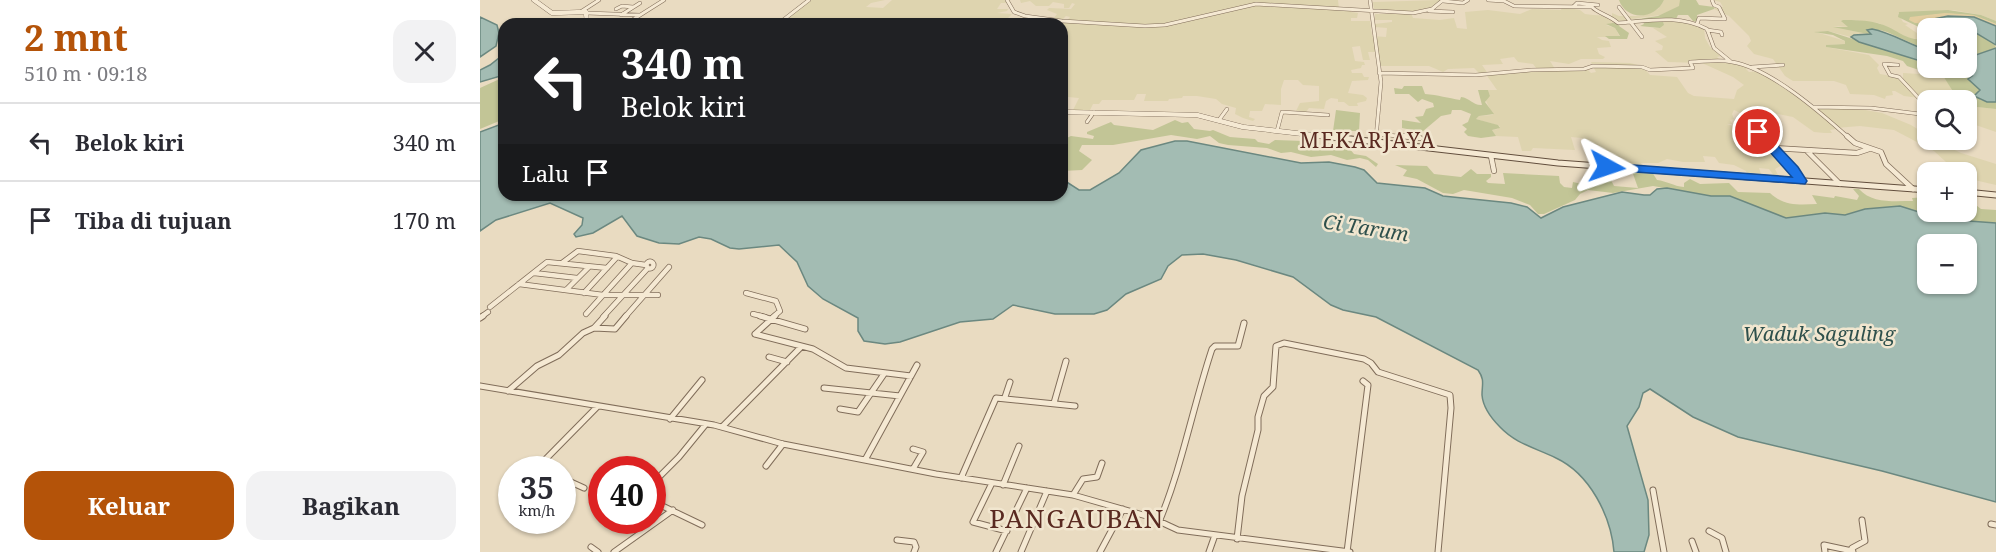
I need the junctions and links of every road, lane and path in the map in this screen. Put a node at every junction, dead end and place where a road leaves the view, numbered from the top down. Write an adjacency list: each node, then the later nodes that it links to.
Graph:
1 (534, 0): 20 (street)
2 (599, 0): 20 (street)
3 (664, 0): 23 (street)
4 (809, 0): 26 (street)
5 (1006, 0): 27 (street)
6 (1370, 0): 18 (street)
7 (1468, 0): 10 (street)
8 (1488, 0): 14 (street)
9 (1712, 0): 30 (street)
10 (1443, 1): 19 (street)
11 (640, 3): 15 (street)
12 (1598, 5): 14 (street)
13 (579, 6): 20 (street)
14 (1574, 6): 29 (street)
15 (633, 7): 17 (street); 22 (street)
16 (1619, 7): 29 (street)
17 (616, 9)
18 (1371, 10): 19 (street); 28 (street); 38 (street)
19 (1427, 10): 21 (street)
20 (582, 12): 22 (street); 24 (street)
21 (1454, 12)
22 (621, 15): 23 (street)
23 (640, 15): 25 (street)
24 (584, 18)
25 (635, 18)
26 (786, 18)
27 (1040, 18)
28 (1068, 21)
29 (1629, 22): 30 (street); 33 (street)
30 (1697, 24): 31 (street)
31 (1707, 30): 32 (street); 34 (street)
32 (1722, 35)
33 (1642, 37)
34 (1730, 61): 37 (street); 38 (street)
35 (1783, 65): 37 (street)
36 (1898, 65): 39 (street)
37 (1752, 67): 40 (street)
38 (1379, 73): 50 (street)
39 (1917, 96)
40 (1814, 107): 44 (street); 54 (street)
41 (1227, 109): 46 (street)
42 (1068, 111): 43 (street)
43 (1094, 112): 46 (street); 47 (street)
44 (1917, 113)
45 (1328, 115): 49 (street)
46 (1219, 120): 49 (street)
47 (1087, 122)
48 (1752, 126): 53 (street)
49 (1277, 131): 52 (street)
50 (1377, 134): 51 (street); 52 (street)
51 (1420, 138)
52 (1376, 142): 56 (street)
53 (1774, 148): 55 (street); 58 (street)
54 (1872, 149): 55 (street); 60 (street)
55 (1807, 151): 59 (street)
56 (1491, 156): 57 (street); 58 (street)
57 (1494, 171)
58 (1801, 181): 59 (street)
59 (1840, 184): 60 (street)
60 (1913, 189): 61 (street)
61 (1917, 189)
62 (1977, 193): 63 (street)
63 (1996, 195)
64 (617, 257): 65 (street); 66 (street); 69 (street)
65 (632, 263): 67 (street); 76 (street)
66 (561, 264): 68 (street); 70 (street)
67 (647, 266): 77 (street); 79 (street)
68 (589, 267): 69 (street); 71 (street)
69 (607, 268): 75 (street)
70 (534, 273): 71 (street); 72 (street)
71 (578, 278): 73 (street)
72 (519, 284): 73 (street); 82 (street)
73 (566, 290): 75 (street)
74 (746, 292): 83 (street)
75 (585, 293): 76 (street)
76 (603, 295): 79 (street); 80 (street)
77 (644, 296): 78 (street); 79 (street); 85 (street)
78 (658, 296)
79 (622, 297): 85 (street)
80 (586, 314)
81 (753, 314): 83 (street)
82 (480, 318)
83 (771, 319): 86 (street); 87 (street)
84 (1244, 323): 132 (street)
85 (594, 328): 99 (street)
86 (805, 329)
87 (801, 347): 90 (street); 92 (street)
88 (769, 357): 90 (street)
89 (1066, 361): 103 (street)
90 (787, 362): 109 (street)
91 (917, 365): 93 (street)
92 (884, 374): 93 (street); 100 (street)
93 (911, 376): 101 (street)
94 (702, 380): 107 (street)
95 (1363, 381): 149 (street)
96 (1011, 382): 102 (street)
97 (481, 388): 99 (street)
98 (824, 388): 100 (street)
99 (508, 391): 104 (street)
100 (871, 393): 101 (street); 106 (street)
101 (900, 396): 114 (street)
102 (1005, 397): 103 (street); 119 (street)
103 (1054, 403): 105 (street)
104 (597, 406): 107 (street); 113 (street)
105 (1075, 406)
106 (840, 409)
107 (670, 419): 108 (street)
108 (706, 424): 109 (street); 117 (street)
109 (722, 427): 110 (street)
110 (783, 444): 114 (street); 116 (street)
111 (1018, 446): 122 (street)
112 (913, 449): 118 (street)
113 (550, 456)
114 (865, 460): 118 (street)
115 (1102, 463): 127 (street)
116 (766, 466)
117 (666, 470)
118 (913, 470): 119 (street)
119 (961, 478): 120 (street)
120 (992, 483): 122 (street); 134 (street)
121 (576, 484): 123 (street)
122 (1003, 485): 124 (street)
123 (584, 488)
124 (1027, 488): 126 (street); 134 (street)
125 (1653, 490): 151 (street)
126 (1047, 491): 127 (street); 146 (street)
127 (1073, 495): 129 (street)
128 (666, 507): 130 (street)
129 (1123, 508): 132 (street); 147 (street)
130 (673, 510): 133 (street); 143 (street)
131 (1862, 520): 141 (street)
132 (1159, 522): 136 (street)
133 (702, 525)
134 (1007, 531): 145 (street)
135 (1709, 531): 153 (street)
136 (1215, 535): 137 (street); 148 (street)
137 (1237, 538): 149 (street); 150 (street)
138 (897, 540): 144 (street)
139 (1692, 541): 152 (street)
140 (591, 546): 142 (street)
141 (1852, 551): 154 (street)
142 (598, 552)
143 (614, 552)
144 (914, 552)
145 (996, 552)
146 (1023, 552)
147 (1100, 552)
148 (1209, 552)
149 (1349, 552)
150 (1437, 552)
151 (1664, 552)
152 (1696, 552)
153 (1726, 552)
154 (1825, 552)

